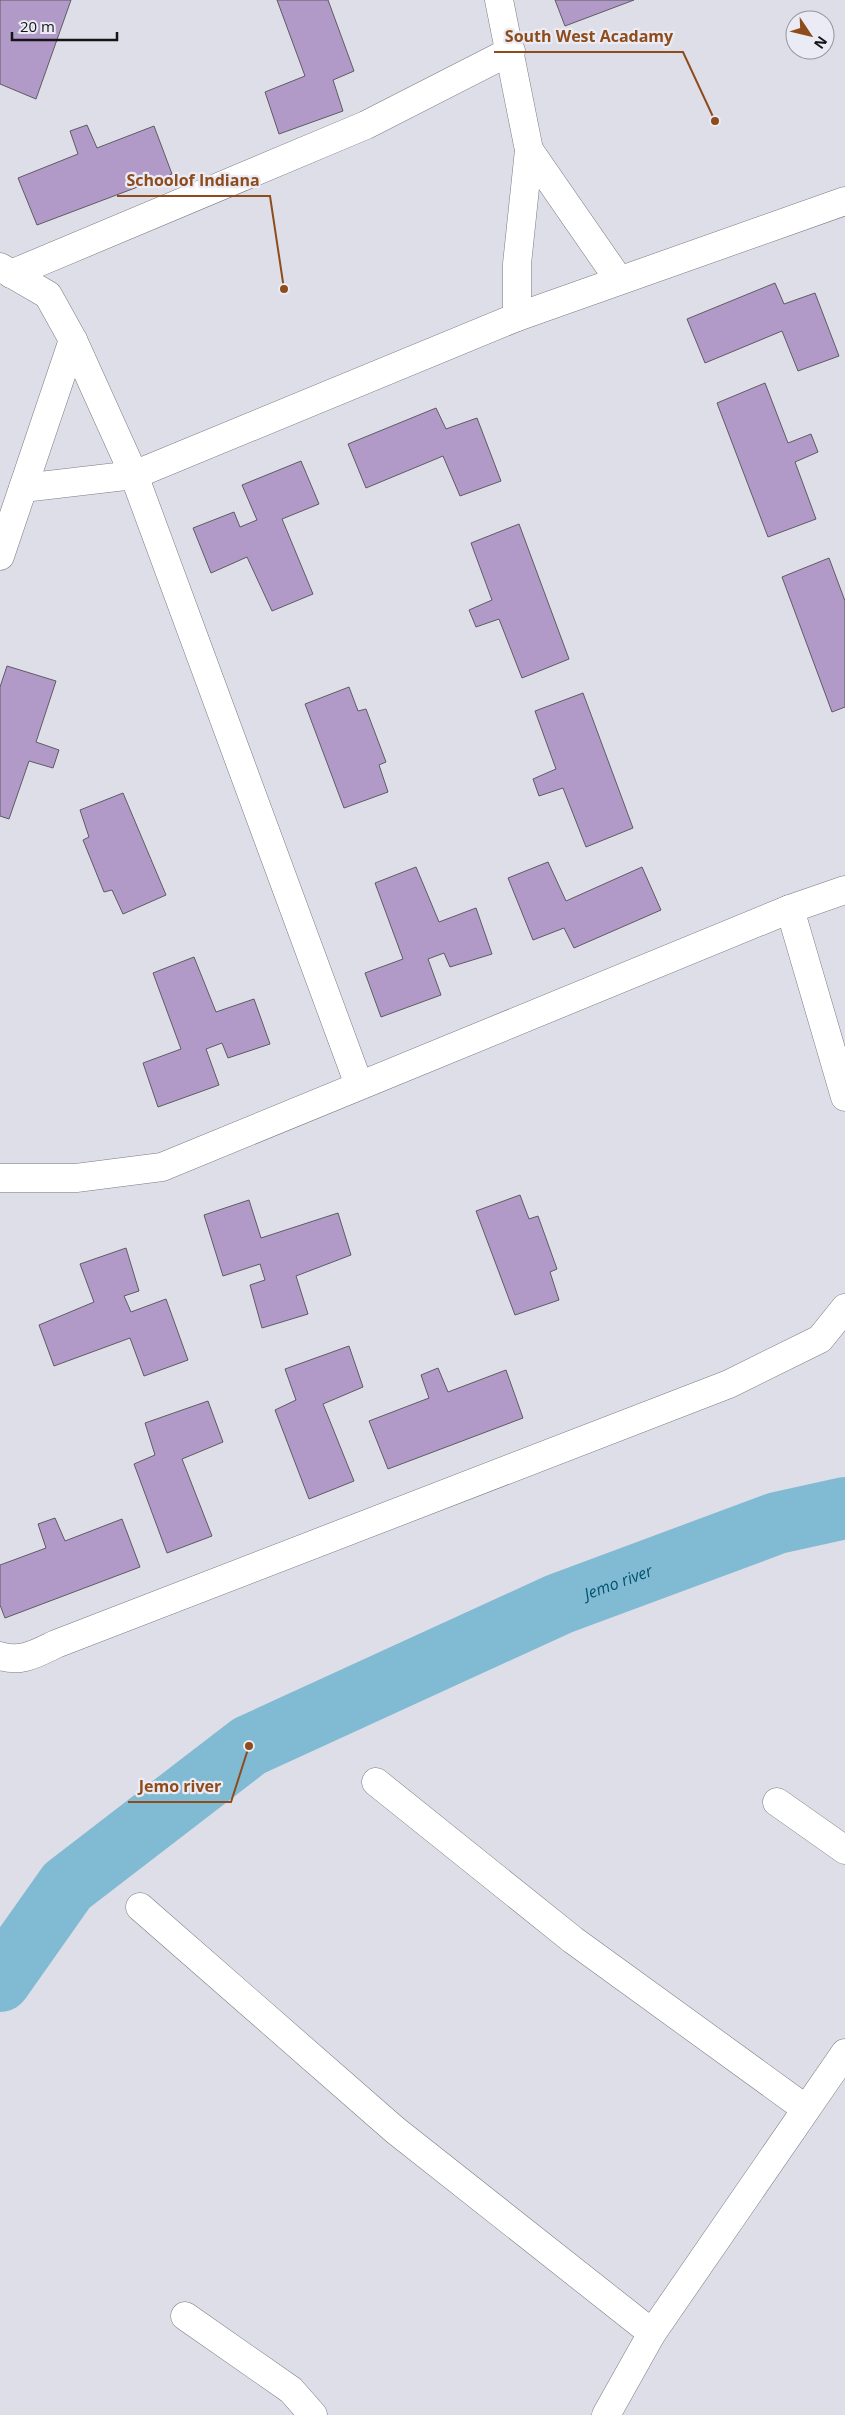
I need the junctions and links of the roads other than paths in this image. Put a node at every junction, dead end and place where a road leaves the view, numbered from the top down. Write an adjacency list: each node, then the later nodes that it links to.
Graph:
1 (499, 0): 2 (street)
2 (511, 51): 3 (street); 5 (street)
3 (529, 150): 6 (street); 7 (street)
4 (845, 201): 6 (street)
5 (6, 270): 8 (street)
6 (619, 280): 7 (street)
7 (517, 317): 9 (street)
8 (73, 340): 9 (street); 10 (street)
9 (134, 475): 10 (street); 14 (street)
10 (23, 488): 11 (street)
11 (0, 556)
12 (845, 890): 13 (street)
13 (790, 909): 14 (street); 15 (street)
14 (359, 1085): 16 (street)
15 (845, 1097)
16 (0, 1178)
17 (845, 1308): 18 (street)
18 (0, 1656)
19 (376, 1782): 24 (street)
20 (777, 1802): 21 (street)
21 (845, 1850)
22 (140, 1907): 26 (street)
23 (845, 2053): 24 (street)
24 (806, 2109): 26 (street)
25 (185, 2316): 27 (street)
26 (652, 2333): 28 (street)
27 (313, 2415)
28 (606, 2415)

